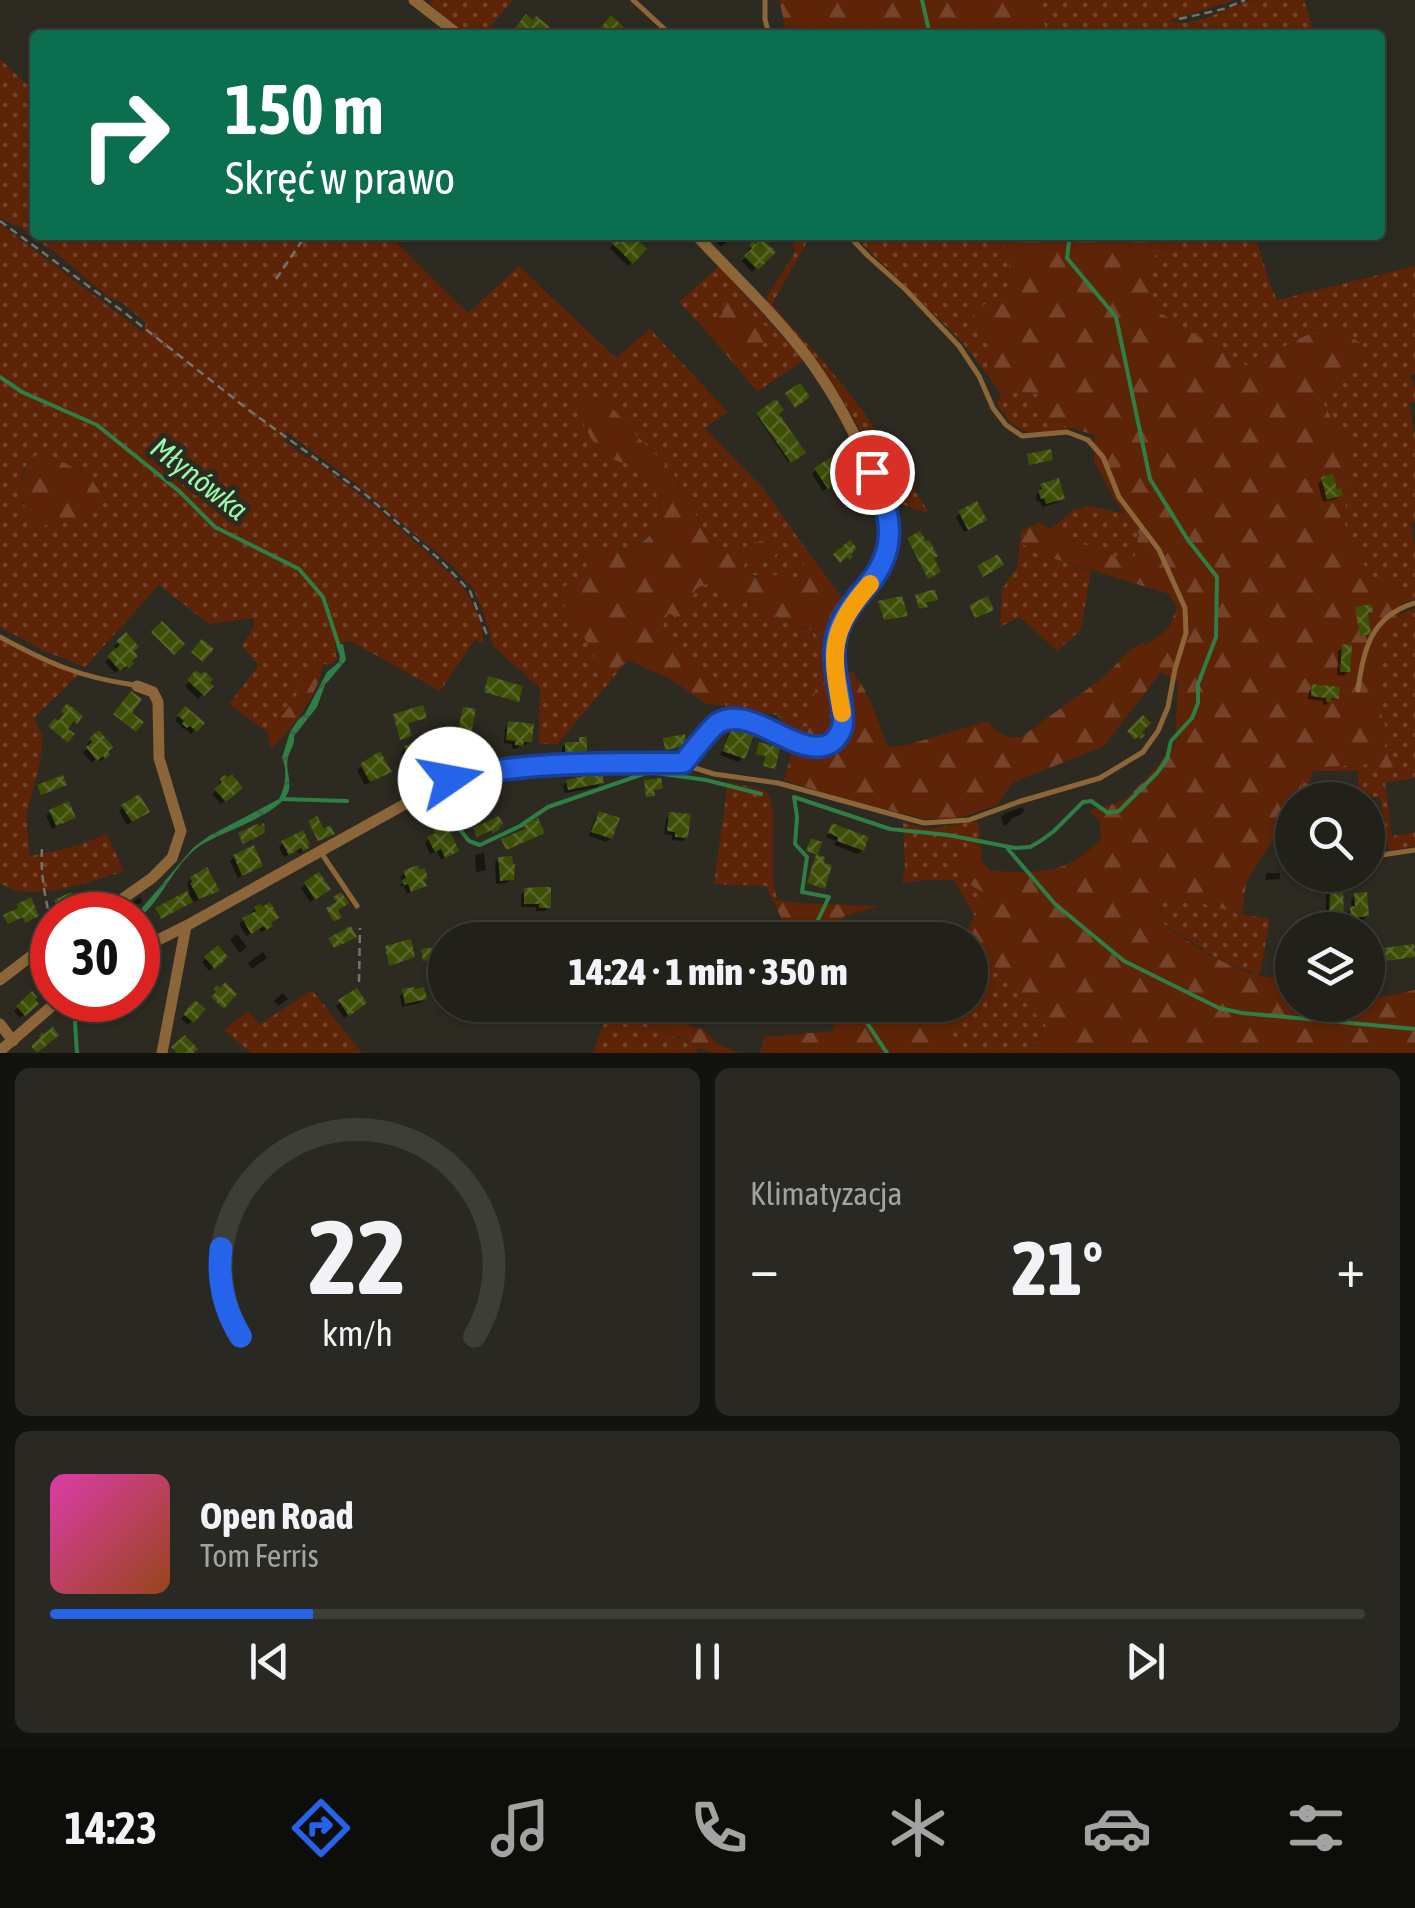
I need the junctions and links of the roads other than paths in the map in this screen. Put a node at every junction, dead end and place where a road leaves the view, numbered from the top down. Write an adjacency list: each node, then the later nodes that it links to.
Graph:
1 (414, 0): 4 (street)
2 (633, 0): 5 (lane)
3 (766, 0): 6 (lane)
4 (453, 30)
5 (665, 30)
6 (768, 30)
7 (701, 240): 13 (street)
8 (853, 240): 13 (lane)
9 (1415, 604): 12 (lane)
10 (0, 636): 11 (lane)
11 (136, 686): 17 (street)
12 (1358, 690)
13 (683, 763): 15 (street)
14 (1415, 850): 16 (lane)
15 (320, 852): 18 (lane); 19 (street)
16 (1385, 854)
17 (132, 892)
18 (357, 906)
19 (186, 926): 20 (street); 27 (street)
20 (160, 939)
21 (30, 957): 22 (street)
22 (0, 980)
23 (34, 1022): 25 (street)
24 (0, 1024): 25 (street)
25 (13, 1041): 26 (street)
26 (0, 1051)
27 (162, 1053)

